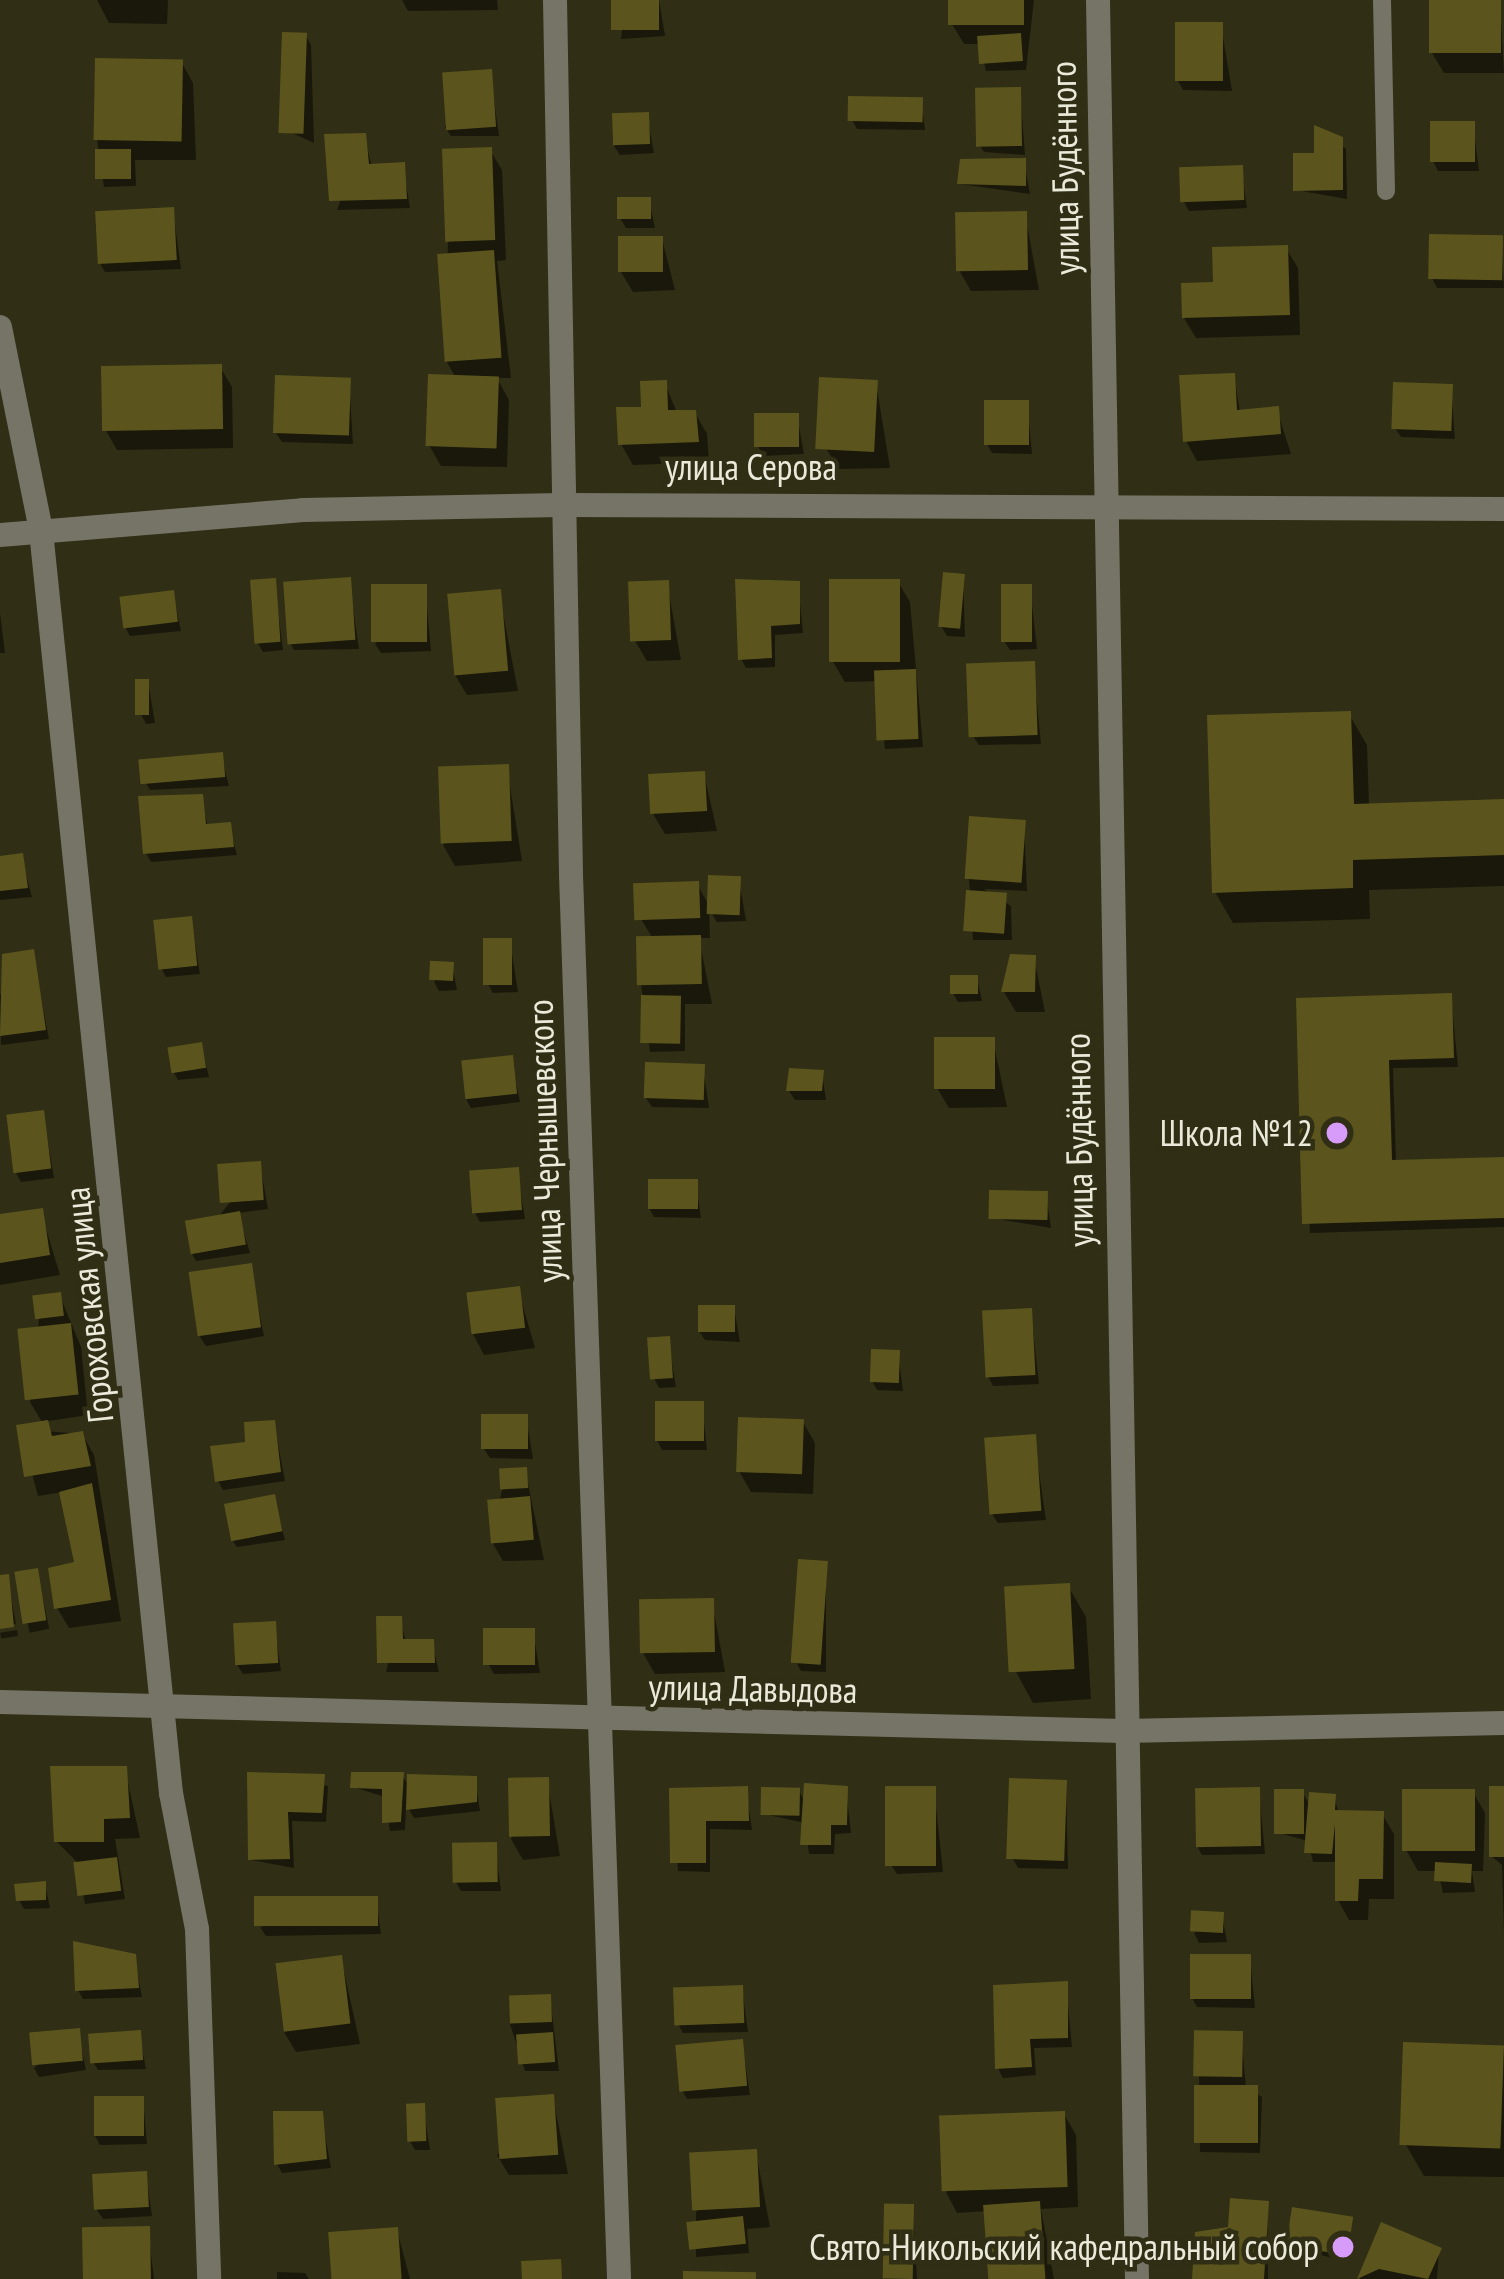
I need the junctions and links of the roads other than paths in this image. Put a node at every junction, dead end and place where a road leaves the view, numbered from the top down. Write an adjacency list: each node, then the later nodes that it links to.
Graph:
1 (555, 0): 7 (street, улица Чернышевского)
2 (1098, 0): 6 (street, улица Будённого)
3 (1382, 0): 4 (lane)
4 (1386, 191)
5 (0, 327): 9 (street, Гороховская улица)
6 (1105, 501): 7 (street, улица Серова); 8 (street, улица Серова); 15 (street, улица Будённого)
7 (562, 505): 9 (street, улица Серова); 13 (street, улица Чернышевского)
8 (1504, 509)
9 (41, 531): 10 (street, улица Серова); 12 (street, Гороховская улица)
10 (0, 535)
11 (0, 1702): 12 (street, улица Давыдова)
12 (166, 1704): 13 (street, улица Давыдова); 16 (street, Гороховская улица)
13 (604, 1721): 15 (street, улица Давыдова); 17 (street, улица Чернышевского)
14 (1504, 1723): 15 (street, улица Давыдова)
15 (1123, 1731): 18 (street, улица Будённого)
16 (209, 2279)
17 (619, 2279)
18 (1137, 2279)

